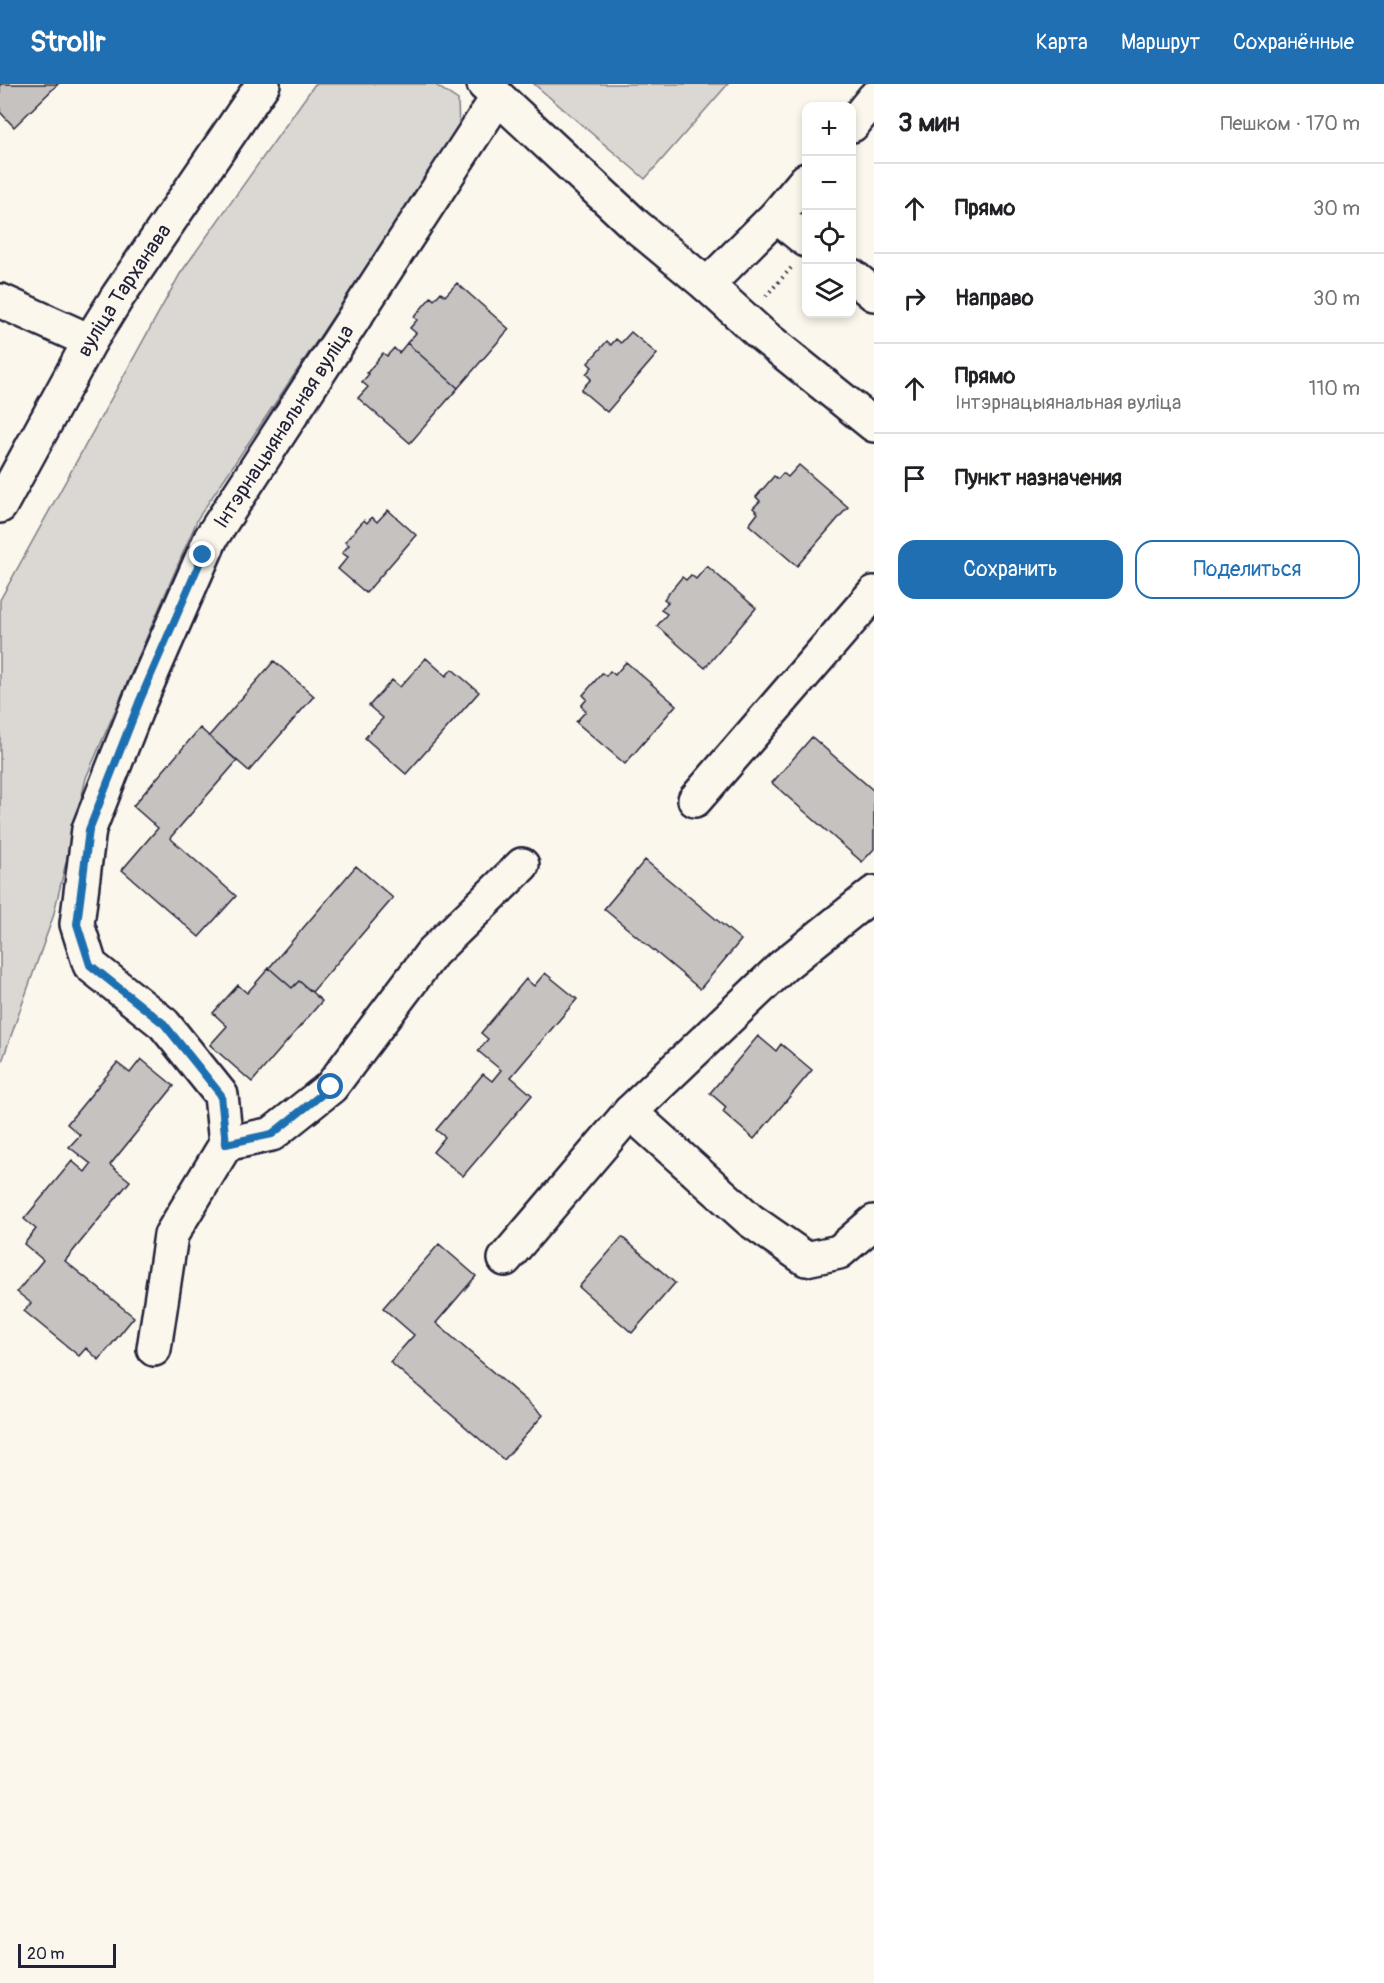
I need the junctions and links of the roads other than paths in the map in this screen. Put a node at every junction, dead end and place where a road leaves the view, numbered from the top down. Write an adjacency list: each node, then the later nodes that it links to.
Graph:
1 (263, 84): 12 (street, вуліца Тарханава)
2 (491, 90): 9 (street, Інтэрнацыянальная вуліца); 20 (street, Інтэрнацыянальная вуліца)
3 (874, 98): 4 (street)
4 (856, 120)
5 (802, 186): 6 (street)
6 (777, 216): 7 (street); 9 (street)
7 (799, 254)
8 (856, 279): 10 (street)
9 (707, 285): 13 (street, Інтэрнацыянальная вуліца)
10 (874, 294)
11 (1, 301): 12 (street)
12 (90, 341): 14 (street, вуліца Тарханава)
13 (874, 425)
14 (0, 506)
15 (874, 593): 16 (street)
16 (695, 800)
17 (522, 865): 20 (street)
18 (874, 893): 19 (street)
19 (630, 1112): 21 (street); 22 (street)
20 (226, 1144): 23 (street)
21 (874, 1222)
22 (505, 1259)
23 (154, 1349)

